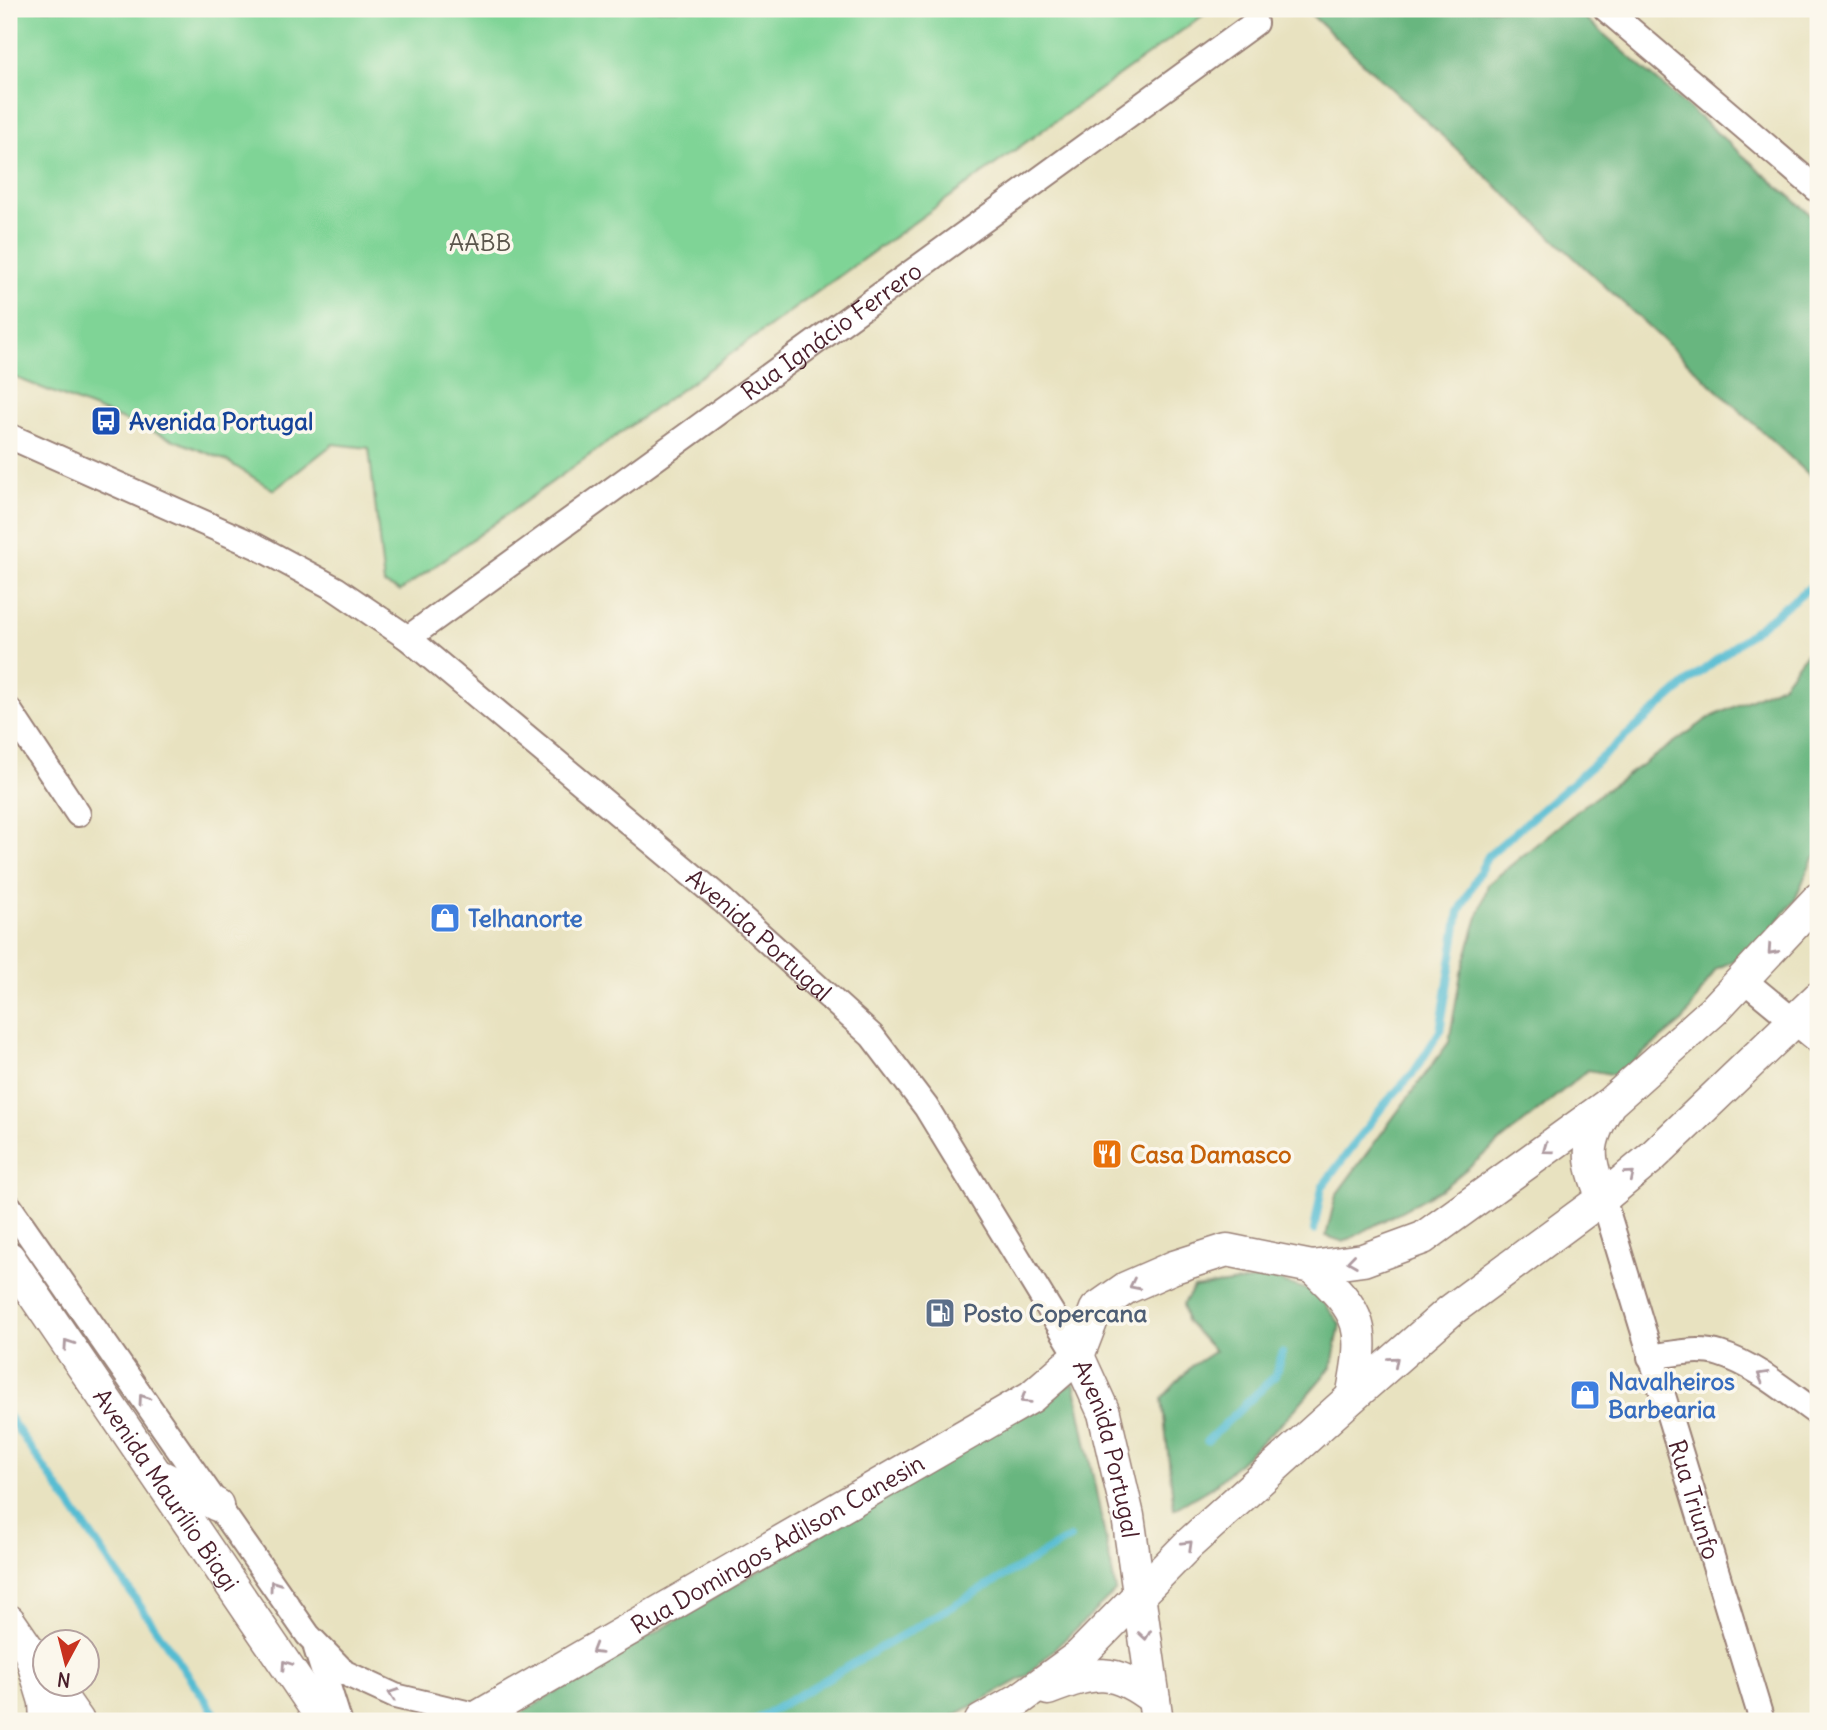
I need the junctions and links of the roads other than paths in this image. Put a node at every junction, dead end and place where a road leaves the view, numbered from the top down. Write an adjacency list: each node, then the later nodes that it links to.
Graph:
1 (1606, 9): 3 (street)
2 (1255, 23): 5 (street, Rua Ignácio Ferrero)
3 (1818, 190)
4 (9, 436): 5 (street, Avenida Portugal)
5 (408, 638): 17 (street, Avenida Portugal)
6 (9, 710): 7 (street)
7 (78, 814)
8 (1818, 899): 9 (main road, one-way to 9)
9 (1744, 980): 11 (street); 12 (main road)
10 (1818, 998): 11 (main road)
11 (1806, 1032): 13 (main road, one-way to 11)
12 (1610, 1103): 13 (main road); 16 (main road, one-way to 16)
13 (1603, 1198): 18 (street, Rua Triunfo); 19 (main road, one-way to 13)
14 (9, 1206): 22 (street, Avenida Maurílio Biagi, one-way to 14)
15 (9, 1258): 21 (main road, Avenida Maurílio Biagi, one-way to 15)
16 (1312, 1266): 17 (main road, one-way to 17); 19 (main road)
17 (1078, 1356): 23 (main road, Avenida Portugal); 31 (main road, Rua Domingos Adilson Canesin, one-way to 31)
18 (1650, 1357): 20 (street, one-way to 18); 37 (street, Rua Triunfo)
19 (1352, 1397): 23 (main road, one-way to 19)
20 (1818, 1414)
21 (158, 1475): 22 (main road); 34 (main road, Avenida Maurílio Biagi, one-way to 21)
22 (217, 1505): 25 (street, Avenida Maurílio Biagi, one-way to 22)
23 (1140, 1594): 29 (main road); 30 (main road, Avenida Portugal, one-way to 30)
24 (9, 1621): 26 (main road)
25 (314, 1641): 31 (street, Avenida Maurílio Biagi, one-way to 25); 35 (street, Avenida Maurílio Biagi)
26 (32, 1654)
27 (44, 1698): 32 (main road)
28 (61, 1698): 33 (main road)
29 (1020, 1699): 30 (main road); 36 (main road)
30 (1155, 1710)
31 (477, 1719)
32 (46, 1721)
33 (78, 1721)
34 (324, 1721)
35 (339, 1721)
36 (981, 1721)
37 (1762, 1721)

